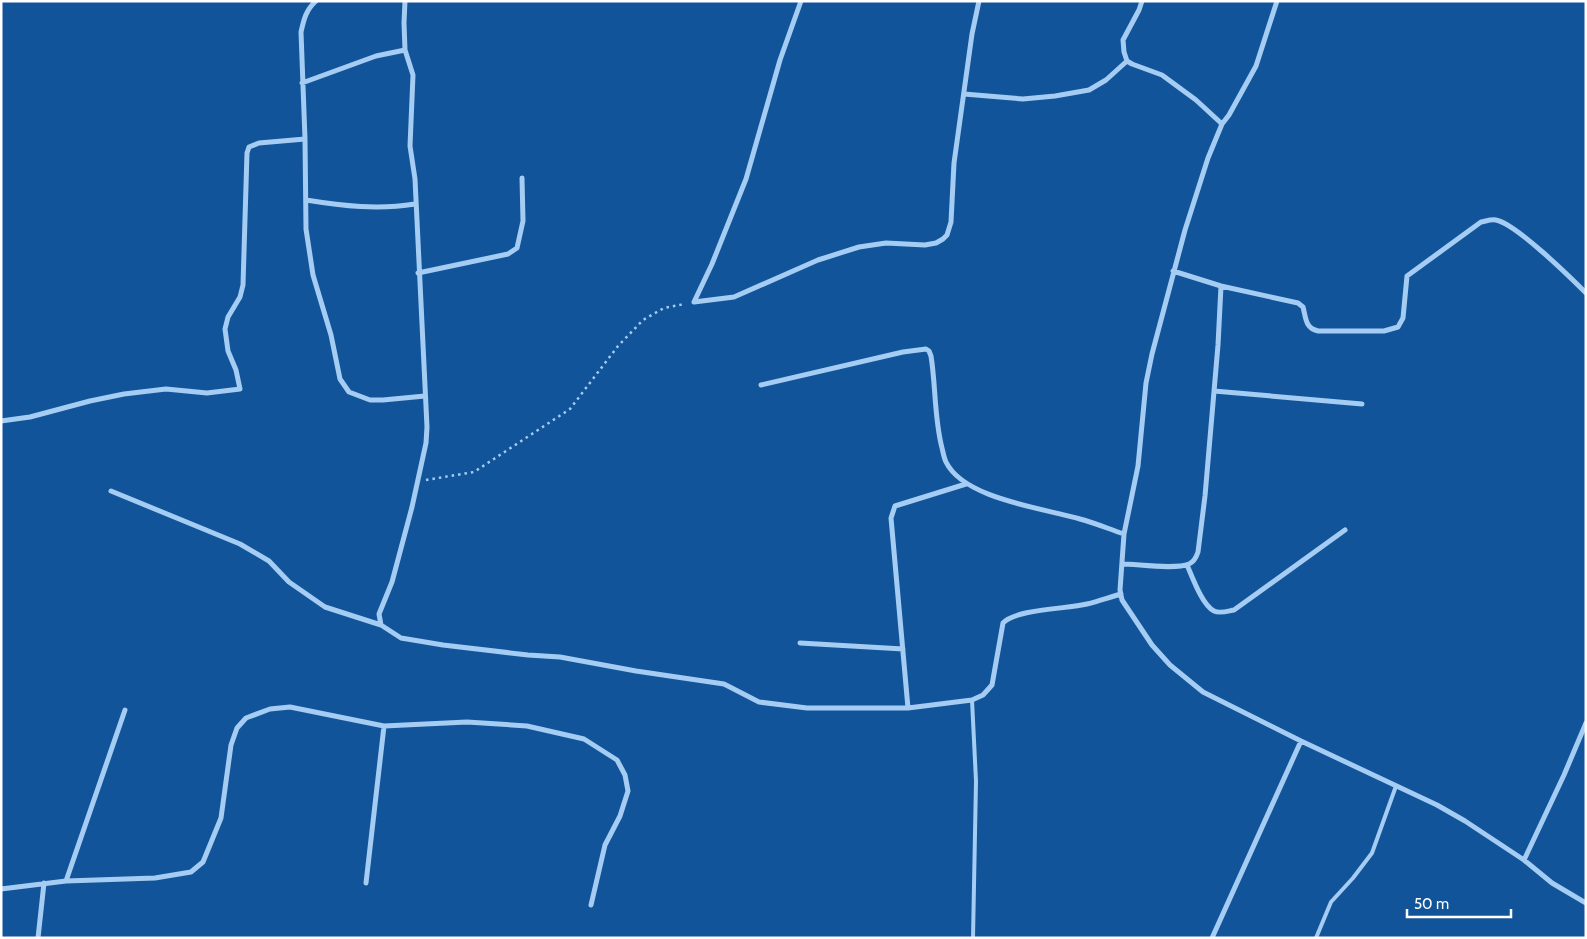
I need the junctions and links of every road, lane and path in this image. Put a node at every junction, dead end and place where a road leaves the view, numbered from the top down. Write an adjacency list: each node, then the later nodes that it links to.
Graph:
1 (316, 1): 9 (street)
2 (405, 1): 7 (street)
3 (801, 1): 20 (street)
4 (979, 1): 10 (street)
5 (1142, 1): 8 (street)
6 (1277, 1): 11 (street)
7 (405, 50): 9 (street); 15 (street)
8 (1127, 61): 10 (street); 11 (street)
9 (302, 83): 12 (street)
10 (964, 94): 20 (street)
11 (1222, 124): 16 (street)
12 (305, 139): 14 (street); 25 (street)
13 (522, 178): 17 (street)
14 (306, 200): 15 (street); 23 (street)
15 (415, 204): 17 (street)
16 (1174, 271): 18 (street); 30 (street)
17 (418, 273): 23 (street)
18 (1221, 286): 19 (street); 22 (street)
19 (1586, 294)
20 (694, 302): 26 (path)
21 (761, 385): 27 (street)
22 (1214, 391): 24 (street); 32 (street)
23 (425, 396): 26 (street)
24 (1362, 404)
25 (1, 421)
26 (418, 481): 34 (street)
27 (966, 484): 30 (street); 36 (street)
28 (111, 491): 34 (street)
29 (1345, 530): 32 (street)
30 (1124, 534): 31 (street)
31 (1122, 564): 32 (street); 33 (street)
32 (1187, 565)
33 (1121, 594): 37 (street); 42 (street)
34 (381, 625): 38 (street)
35 (800, 644): 36 (street)
36 (903, 648): 38 (street)
37 (972, 700): 38 (street); 52 (lane)
38 (908, 708)
39 (125, 710): 45 (street)
40 (1586, 723): 44 (street)
41 (384, 726): 45 (street); 47 (street); 50 (street)
42 (1301, 741): 43 (street); 53 (street)
43 (1396, 786): 44 (street); 54 (lane)
44 (1524, 860): 49 (street)
45 (66, 881): 46 (street)
46 (44, 883): 48 (street); 51 (street)
47 (366, 883)
48 (1, 889)
49 (1586, 903)
50 (591, 905)
51 (38, 938)
52 (973, 938)
53 (1212, 938)
54 (1316, 938)

